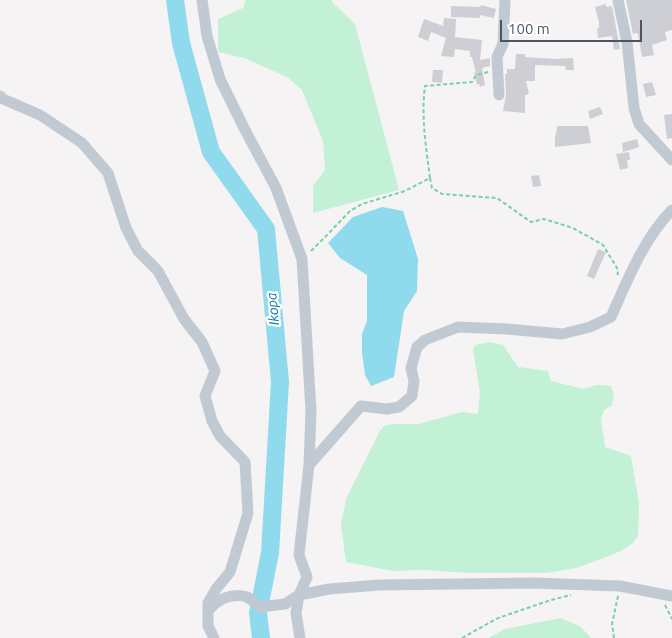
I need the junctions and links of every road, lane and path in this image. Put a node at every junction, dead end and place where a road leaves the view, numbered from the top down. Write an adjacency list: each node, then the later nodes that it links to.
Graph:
1 (202, 0): 10 (street)
2 (505, 0): 4 (street)
3 (618, 0): 7 (street)
4 (498, 71): 5 (street); 8 (path)
5 (499, 94)
6 (0, 96): 13 (street)
7 (672, 160)
8 (430, 178): 10 (path); 11 (path)
9 (672, 210): 12 (street)
10 (302, 259): 12 (street)
11 (618, 277)
12 (310, 465): 15 (street)
13 (223, 581): 18 (street); 20 (street)
14 (620, 586): 15 (street); 17 (street); 25 (path)
15 (299, 595): 18 (street); 23 (street)
16 (574, 595): 24 (path)
17 (660, 595): 19 (street); 21 (path)
18 (231, 596): 20 (street)
19 (672, 596)
20 (208, 611): 22 (street)
21 (672, 618)
22 (214, 638)
23 (300, 638)
24 (462, 638)
25 (614, 638)

